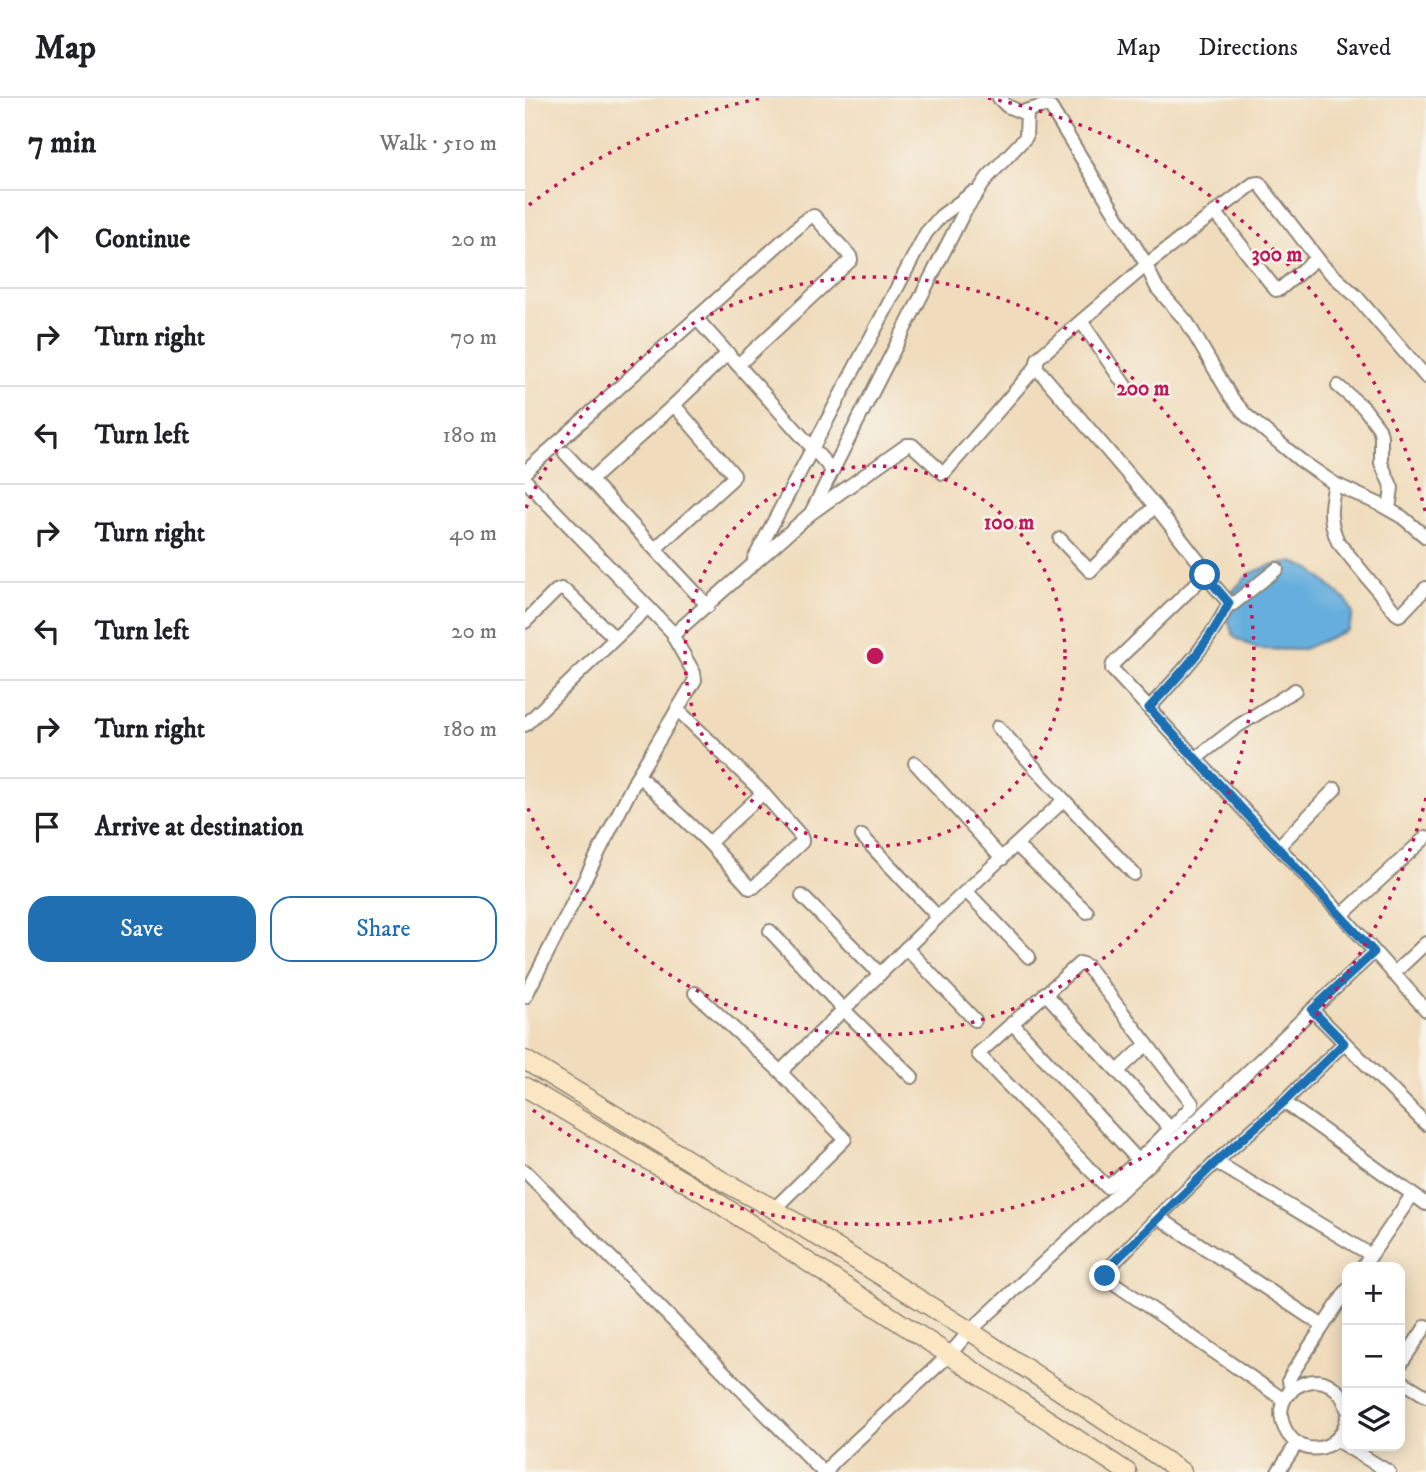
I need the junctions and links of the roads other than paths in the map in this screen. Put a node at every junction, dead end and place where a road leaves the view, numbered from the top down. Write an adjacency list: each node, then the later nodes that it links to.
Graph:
1 (999, 98): 2 (street)
2 (1027, 112): 3 (street); 6 (street)
3 (981, 187): 16 (street); 18 (street)
4 (1215, 212): 5 (street); 5 (street); 6 (street)
5 (1317, 258): 12 (street)
6 (1146, 265): 8 (street); 22 (street)
7 (696, 318): 9 (street); 10 (street); 19 (street)
8 (1081, 321): 11 (street); 14 (street)
9 (728, 353): 10 (street); 15 (street)
10 (738, 365): 16 (street)
11 (1036, 367): 23 (street); 25 (street)
12 (1426, 377)
13 (1338, 386): 24 (street)
14 (1128, 390)
15 (674, 405): 21 (street); 28 (street)
16 (813, 449): 18 (street); 29 (street)
17 (565, 453): 21 (street)
18 (832, 470): 25 (street)
19 (525, 472)
20 (525, 480): 35 (street)
21 (591, 480): 28 (street)
22 (1335, 484): 24 (street); 32 (street)
23 (1155, 506): 27 (street); 31 (street)
24 (1389, 509): 26 (street)
25 (810, 514): 29 (street)
26 (1426, 537)
27 (1060, 539)
28 (656, 548): 34 (street)
29 (749, 569): 34 (street)
30 (1277, 569): 33 (street)
31 (1205, 575): 33 (street); 40 (street)
32 (1426, 588)
33 (1229, 603): 40 (street)
34 (708, 606): 37 (street)
35 (648, 607): 37 (street); 38 (street)
36 (525, 622): 38 (street)
37 (674, 635): 41 (street)
38 (615, 638): 42 (street)
39 (1295, 691): 44 (street)
40 (1149, 708): 44 (street)
41 (677, 709): 46 (street); 48 (street)
42 (525, 725)
43 (998, 727): 49 (street)
44 (1195, 759): 54 (street)
45 (915, 763): 55 (street)
46 (638, 775): 52 (street); 71 (street)
47 (1335, 789): 54 (street)
48 (763, 793): 52 (street); 52 (street)
49 (1064, 800): 53 (street); 56 (street)
50 (862, 836): 61 (street)
51 (1426, 837): 60 (street)
52 (709, 844)
53 (1016, 845): 55 (street); 59 (street)
54 (1278, 847): 60 (street)
55 (1002, 859): 57 (street)
56 (1134, 874)
57 (966, 891): 61 (street); 66 (street)
58 (802, 896): 67 (street)
59 (1087, 912)
60 (1342, 915): 65 (street)
61 (938, 917): 64 (street)
62 (770, 931): 72 (street)
63 (1426, 943): 68 (street)
64 (906, 948): 67 (street); 75 (street)
65 (1374, 952): 68 (street); 73 (street)
66 (1029, 957)
67 (880, 974): 72 (street)
68 (1393, 974): 74 (street)
69 (695, 993): 81 (street)
70 (1045, 993): 76 (street); 78 (street); 80 (street)
71 (525, 997)
72 (843, 1009): 81 (street); 82 (street)
73 (1312, 1010): 77 (street); 89 (street)
74 (1426, 1010)
75 (975, 1020)
76 (1012, 1023): 87 (street); 89 (street)
77 (1344, 1043): 84 (street); 85 (street)
78 (1147, 1044): 80 (street); 86 (street)
79 (525, 1060): 93 (main road)
80 (1118, 1071): 86 (street)
81 (783, 1074): 93 (street)
82 (912, 1077)
83 (525, 1087): 101 (main road)
84 (1284, 1102): 88 (street); 91 (street)
85 (1426, 1125)
86 (1170, 1128): 87 (street)
87 (1138, 1160): 89 (street)
88 (1216, 1162): 94 (street); 95 (street)
89 (1127, 1177): 100 (street)
90 (527, 1178): 110 (street)
91 (1412, 1195): 92 (street); 95 (street)
92 (1426, 1204)
93 (774, 1209): 100 (main road)
94 (1158, 1217): 98 (street); 105 (street)
95 (1371, 1255): 96 (street)
96 (1366, 1262)
97 (1342, 1297): 98 (street)
98 (1323, 1325): 105 (street)
99 (1426, 1326): 102 (street)
100 (970, 1331): 101 (street); 112 (main road)
101 (948, 1356): 110 (street); 111 (main road)
102 (1405, 1358)
103 (1405, 1383): 106 (street)
104 (1342, 1395): 105 (street)
105 (1287, 1396): 109 (street)
106 (1426, 1396)
107 (1342, 1432): 108 (street)
108 (1336, 1440): 109 (street); 114 (street)
109 (1297, 1443): 113 (street)
110 (825, 1472)
111 (1127, 1472)
112 (1182, 1472)
113 (1278, 1472)
114 (1389, 1472)

